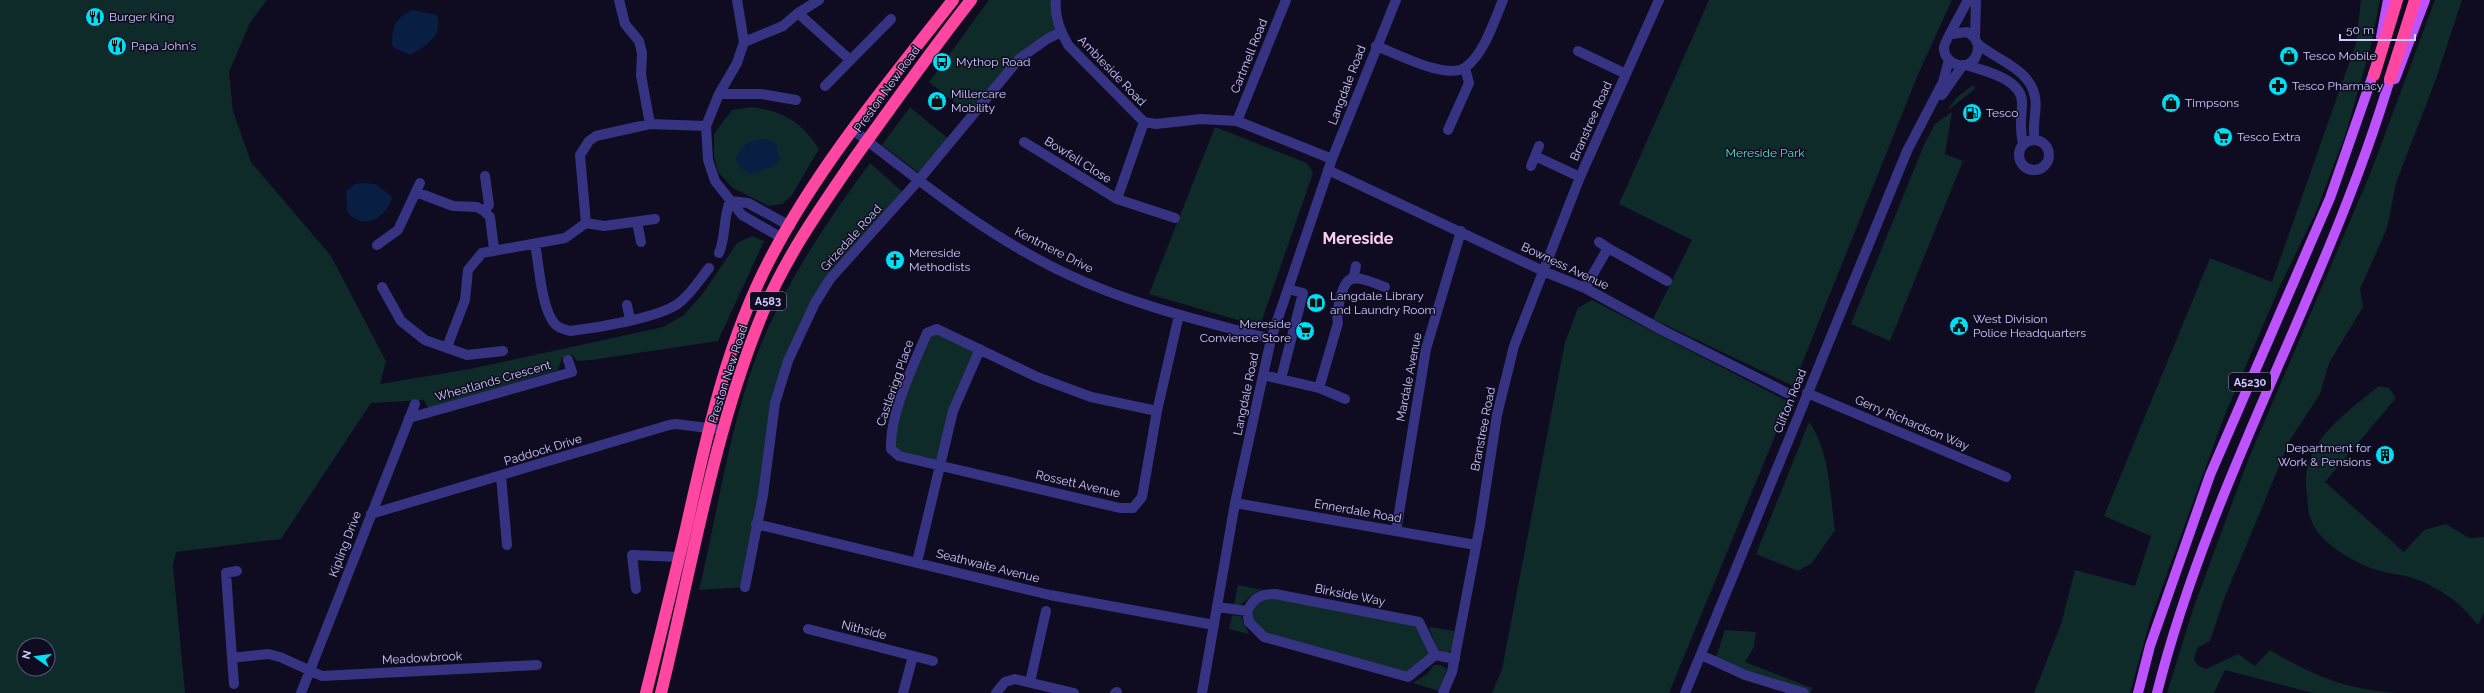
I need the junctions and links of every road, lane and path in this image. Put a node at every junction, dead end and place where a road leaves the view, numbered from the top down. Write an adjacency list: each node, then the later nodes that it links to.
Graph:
1 (619, 0): 38 (street)
2 (738, 0): 21 (street)
3 (819, 0): 17 (street)
4 (953, 0): 41 (highway, Preston New Road / A583)
5 (970, 0): 44 (highway, Preston New Road / A583)
6 (1056, 0): 19 (street, Ambleside Road)
7 (1286, 0): 36 (street, Cartmell Road)
8 (1396, 0): 23 (street, Langdale Road)
9 (1503, 0): 28 (street)
10 (1659, 0): 29 (street, Branstree Road)
11 (1968, 0): 20 (street, Clifton Road)
12 (1976, 0): 22 (street, Clifton Road)
13 (2388, 0): 30 (main road)
14 (2397, 0): 30 (highway)
15 (2415, 0): 31 (highway)
16 (2425, 0): 40 (main road)
17 (798, 13): 21 (street); 25 (street)
18 (891, 19): 25 (street)
19 (1061, 32): 37 (street, Ambleside Road); 54 (street, Grizedale Road)
20 (1952, 34): 22 (street); 26 (street, Clifton Road)
21 (744, 42): 33 (street)
22 (1976, 42): 27 (street, Clifton Road); 43 (street)
23 (1376, 46): 28 (street); 49 (street, Langdale Road)
24 (1578, 51): 29 (street, Branstree Road)
25 (849, 59): 32 (street)
26 (1949, 60): 27 (street); 35 (street, Clifton Road)
27 (1964, 65): 35 (street, Clifton Road); 46 (street)
28 (1465, 68): 42 (street)
29 (1626, 74): 53 (street, Branstree Road)
30 (2374, 75): 140 (main road, A5230)
31 (2390, 79): 40 (main road, A5230)
32 (825, 86)
33 (719, 94): 34 (street); 39 (street)
34 (796, 100)
35 (1924, 120): 93 (street, Clifton Road)
36 (1237, 121): 37 (street, Ambleside Road); 49 (street, Ambleside Road)
37 (1144, 122): 55 (street, Bowfell Close)
38 (650, 124): 39 (street); 61 (street)
39 (706, 126): 56 (street)
40 (2375, 128): 141 (main road, A5230)
41 (852, 129): 44 (street, Kentmere Drive); 64 (highway, Preston New Road / A583)
42 (1448, 130)
43 (2035, 140): 46 (street); 46 (street)
44 (867, 141): 54 (street, Kentmere Drive); 62 (highway, Preston New Road / A583)
45 (1024, 142): 55 (street, Bowfell Close)
46 (2023, 144)
47 (1540, 146): 48 (street)
48 (1535, 156): 50 (street); 53 (street, Branstree Road)
49 (1332, 159): 51 (street, Langdale Road)
50 (1531, 166)
51 (1328, 170): 63 (street, Bowness Avenue); 81 (street, Langdale Road)
52 (485, 176): 57 (street)
53 (1580, 177): 75 (street, Branstree Road)
54 (918, 182): 83 (street, Kentmere Drive); 106 (street, Grizedale Road)
55 (1117, 199): 58 (street, Bowfell Close)
56 (730, 201): 64 (street); 64 (street); 71 (street)
57 (484, 211): 67 (street); 70 (street)
58 (1175, 218)
59 (655, 219): 60 (street)
60 (637, 222): 61 (street); 65 (street)
61 (586, 223): 68 (street)
62 (809, 227): 64 (highway); 72 (highway, Preston New Road / A583)
63 (1461, 232): 75 (street, Bowness Avenue); 107 (street, Mardale Avenue)
64 (788, 233): 72 (highway); 99 (highway, Preston New Road / A583)
65 (641, 242)
66 (1599, 242): 69 (street)
67 (377, 244)
68 (535, 244): 70 (street); 84 (street)
69 (1608, 248): 77 (street); 80 (street)
70 (494, 249): 86 (street)
71 (719, 253)
72 (793, 255): 100 (highway, Preston New Road / A583)
73 (1356, 266): 76 (street)
74 (709, 268): 84 (street)
75 (1543, 271): 80 (street, Bowness Avenue); 109 (street, Branstree Road)
76 (1353, 279): 79 (street); 92 (street)
77 (1667, 281)
78 (382, 287): 86 (street)
79 (1385, 287)
80 (1585, 288): 94 (street, Bowness Avenue)
81 (1288, 289): 85 (street, Langdale Road); 91 (street)
82 (627, 305): 84 (street)
83 (1179, 315): 85 (street, Kentmere Drive); 97 (street, Rossett Avenue)
84 (630, 319)
85 (1271, 339): 90 (street, Langdale Road)
86 (447, 348): 88 (street)
87 (980, 349): 97 (street, Castlerigg Place); 101 (street); 101 (street, Castlerigg Place)
88 (503, 351)
89 (568, 360): 98 (street, Wheatlands Crescent)
90 (1263, 375): 91 (street); 104 (street, Langdale Road)
91 (1281, 379): 92 (street)
92 (1319, 388): 95 (street)
93 (1807, 393): 103 (street, Gerry Richardson Way); 121 (street, Clifton Road)
94 (1787, 394)
95 (1346, 399)
96 (415, 404): 98 (street, Kipling Drive)
97 (1157, 411): 101 (street, Rossett Avenue)
98 (409, 418): 105 (street, Kipling Drive)
99 (708, 427): 100 (street, Paddock Drive); 102 (street, Paddock Drive); 110 (highway, Preston New Road / A583)
100 (724, 430): 132 (highway, Preston New Road / A583)
101 (941, 466): 111 (street)
102 (501, 476): 105 (street, Paddock Drive); 108 (street)
103 (2006, 477)
104 (1235, 503): 107 (street, Ennerdale Road); 115 (street, Langdale Road)
105 (371, 514): 127 (street, Kipling Drive)
106 (756, 524): 111 (street, Seathwaite Avenue); 113 (street, Grizedale Road)
107 (1396, 531): 109 (street, Ennerdale Road)
108 (507, 545)
109 (1476, 545): 124 (street, Branstree Road)
110 (679, 557): 114 (street); 131 (highway, Preston New Road / A583)
111 (916, 562): 118 (street, Seathwaite Avenue)
112 (237, 571): 123 (street)
113 (745, 587)
114 (636, 589)
115 (1218, 607): 117 (street); 118 (street, Langdale Road)
116 (1046, 611): 129 (street)
117 (1247, 611): 120 (street); 120 (street, Birkside Way)
118 (1214, 625): 136 (street, Langdale Road)
119 (808, 629): 122 (street, Nithside)
120 (1435, 655): 124 (street)
121 (1701, 655): 138 (street, Clifton Road); 139 (street)
122 (913, 656): 125 (street, Nithside); 133 (street)
123 (232, 658): 127 (street, Meadowbrook); 128 (street)
124 (1455, 659): 137 (street, Branstree Road)
125 (933, 661)
126 (537, 665): 127 (street, Meadowbrook)
127 (310, 670): 130 (street, Kipling Drive)
128 (231, 680)
129 (1030, 682): 134 (street); 135 (street)
130 (301, 693)
131 (646, 693)
132 (661, 693)
133 (902, 693)
134 (996, 693)
135 (1074, 693)
136 (1202, 693)
137 (1443, 693)
138 (1685, 693)
139 (1804, 693)
140 (2138, 693)
141 (2157, 693)

